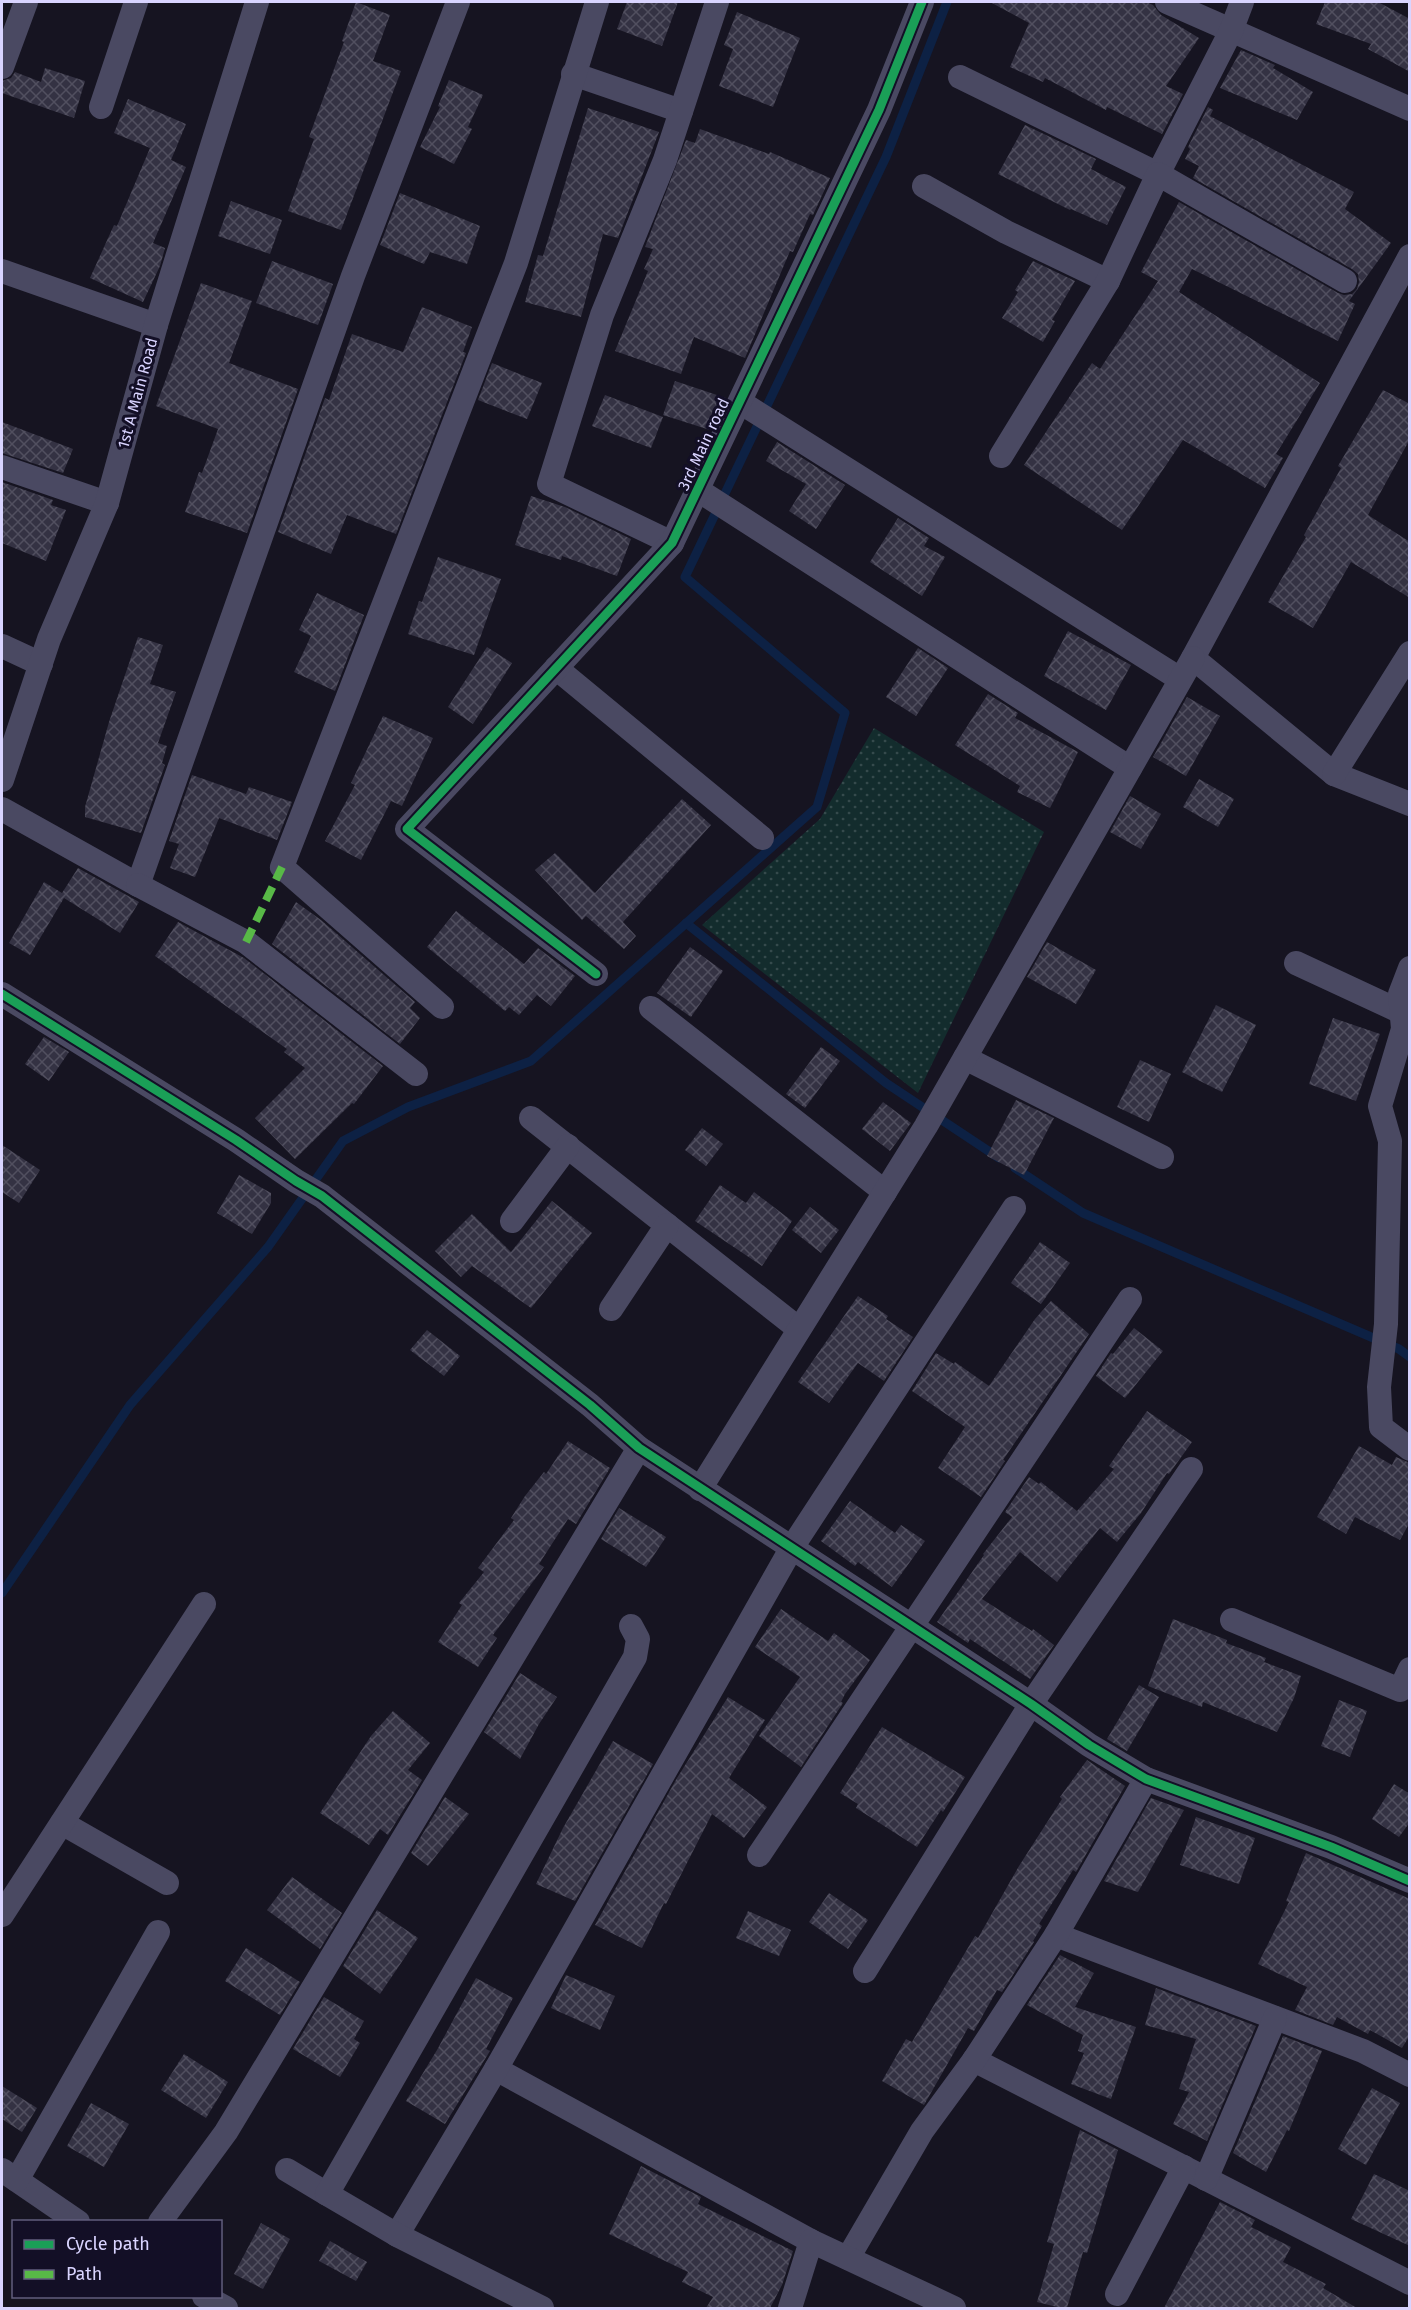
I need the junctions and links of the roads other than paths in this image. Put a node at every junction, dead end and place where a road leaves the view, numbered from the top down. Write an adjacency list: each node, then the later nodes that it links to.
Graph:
1 (26, 2): 11 (street)
2 (136, 2): 14 (street)
3 (257, 2): 23 (street, 1st A Main Road)
4 (458, 2): 42 (street)
5 (597, 2): 12 (street)
6 (717, 2): 16 (street)
7 (922, 2): 24 (street, 3rd Main road)
8 (1167, 2): 10 (street)
9 (1242, 2): 10 (street)
10 (1231, 31): 15 (street); 17 (street)
11 (2, 67)
12 (573, 74): 16 (street); 47 (street)
13 (960, 78): 17 (street)
14 (100, 106)
15 (1410, 109)
16 (681, 111): 29 (street)
17 (1158, 174): 21 (street); 22 (street)
18 (924, 186): 21 (street)
19 (1410, 256): 32 (street)
20 (2, 271): 23 (street)
21 (1108, 281): 25 (street)
22 (1345, 281)
23 (156, 325): 28 (street, 1st A Main Road)
24 (740, 402): 27 (street, 3rd Main road); 35 (street)
25 (1001, 456)
26 (2, 467): 28 (street)
27 (698, 490): 29 (street, 3rd Main road); 36 (street)
28 (107, 503): 33 (street, 1st A Main Road)
29 (672, 543): 34 (street, 3rd Main road)
30 (2, 646): 33 (street)
31 (1410, 653): 37 (street)
32 (1193, 658): 35 (street); 37 (street)
33 (41, 664): 38 (street, 1st A Main Road)
34 (556, 668): 41 (street); 45 (street, 3rd Main road)
35 (1180, 680): 36 (street)
36 (1130, 768): 50 (street)
37 (1334, 774): 39 (street)
38 (2, 780)
39 (1408, 805)
40 (2, 808): 42 (street)
41 (762, 838)
42 (138, 885): 51 (street)
43 (1296, 963): 49 (street)
44 (1410, 968): 49 (street)
45 (596, 974)
46 (2, 994): 62 (street)
47 (442, 1006)
48 (651, 1008): 55 (street)
49 (1405, 1014): 63 (street)
50 (964, 1058): 54 (street); 55 (street)
51 (416, 1074)
52 (531, 1118): 53 (street)
53 (568, 1146): 57 (street); 58 (street)
54 (1162, 1157)
55 (885, 1192): 61 (street)
56 (1014, 1208): 66 (street)
57 (512, 1221)
58 (666, 1225): 60 (street); 61 (street)
59 (1130, 1299): 70 (street)
60 (611, 1309)
61 (800, 1329): 65 (street)
62 (639, 1448): 65 (street); 92 (street)
63 (1410, 1449)
64 (1191, 1469): 72 (street)
65 (700, 1489): 66 (street)
66 (791, 1549): 70 (street); 84 (street)
67 (204, 1604): 74 (street)
68 (1232, 1620): 71 (street)
69 (631, 1626): 90 (street)
70 (912, 1626): 72 (street); 75 (street)
71 (1406, 1685)
72 (1031, 1704): 73 (street); 81 (street)
73 (1146, 1779): 76 (street); 80 (street)
74 (62, 1823): 77 (street); 78 (street)
75 (759, 1855)
76 (1410, 1881)
77 (167, 1883)
78 (2, 1915)
79 (158, 1932): 88 (street)
80 (1056, 1935): 82 (street); 83 (street)
81 (865, 1971)
82 (1275, 2018): 85 (street); 89 (street)
83 (974, 2060): 86 (street); 95 (street)
84 (496, 2068): 93 (street); 94 (street)
85 (1410, 2075)
86 (1184, 2167): 89 (street); 97 (street)
87 (287, 2170): 90 (street)
88 (9, 2175): 91 (street)
89 (1206, 2179): 96 (street)
90 (327, 2194): 93 (street)
91 (75, 2220)
92 (161, 2220)
93 (397, 2235): 100 (street)
94 (812, 2241): 95 (street); 101 (street)
95 (848, 2258): 102 (street)
96 (1410, 2283)
97 (1117, 2294)
98 (208, 2298): 99 (street)
99 (226, 2308)
100 (542, 2308)
101 (790, 2308)
102 (954, 2308)

